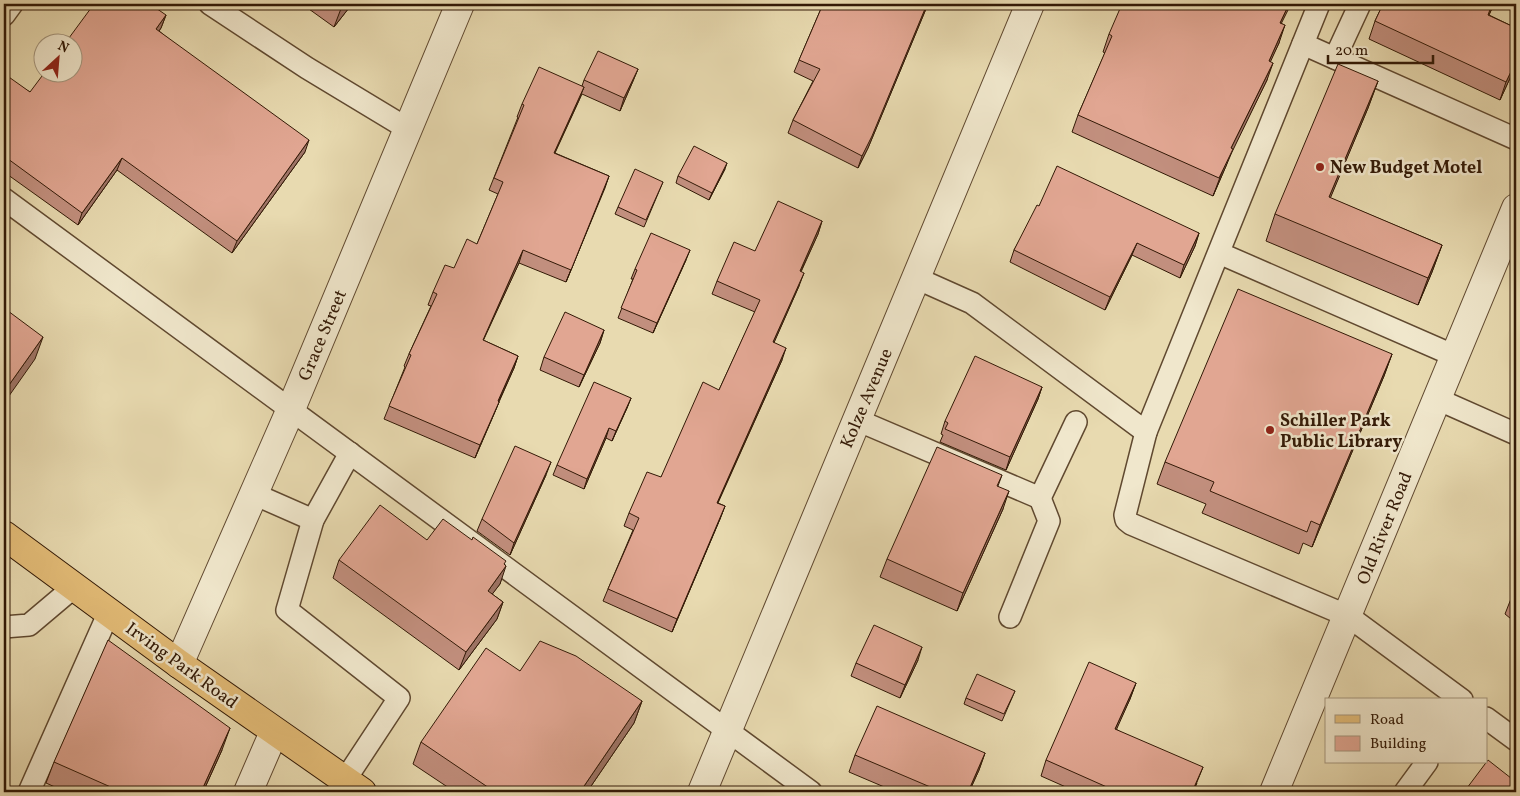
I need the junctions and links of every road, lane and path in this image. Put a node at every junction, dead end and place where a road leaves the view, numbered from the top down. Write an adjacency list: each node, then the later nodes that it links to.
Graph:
1 (12, 4): 7 (lane)
2 (210, 4): 10 (lane)
3 (460, 4): 10 (street, Grace Street)
4 (1030, 4): 15 (street, Kolze Avenue)
5 (1319, 4): 8 (lane)
6 (1360, 4): 9 (lane)
7 (4, 15)
8 (1303, 44): 9 (lane); 14 (lane)
9 (1335, 58): 11 (lane)
10 (408, 129): 18 (street, Grace Street)
11 (1516, 138)
12 (4, 200): 18 (lane)
13 (1516, 208): 16 (street, Old River Road)
14 (1219, 253): 16 (lane); 21 (lane)
15 (916, 278): 19 (street, Kolze Avenue); 21 (lane)
16 (1455, 356): 17 (street, Old River Road)
17 (1437, 399): 22 (lane); 30 (street, Old River Road)
18 (291, 410): 23 (lane); 24 (street, Grace Street)
19 (857, 420): 25 (lane); 36 (street, Kolze Avenue)
20 (1076, 422): 25 (lane)
21 (1146, 432): 30 (lane)
22 (1516, 434)
23 (350, 453): 26 (lane); 36 (lane)
24 (254, 494): 26 (lane); 33 (street, Grace Street)
25 (1040, 498): 31 (lane)
26 (313, 520): 40 (lane)
27 (4, 535): 28 (main road, Irving Park Road)
28 (74, 587): 29 (main road, Irving Park Road); 32 (lane)
29 (109, 612): 33 (main road, Irving Park Road); 41 (lane)
30 (1348, 616): 34 (lane); 45 (street, Old River Road)
31 (1010, 617)
32 (4, 628)
33 (178, 664): 37 (main road, Irving Park Road)
34 (1459, 698)
35 (1488, 719): 38 (lane)
36 (727, 730): 43 (street, Kolze Avenue); 44 (lane)
37 (274, 732): 40 (main road, Irving Park Road); 42 (street)
38 (1516, 740)
39 (1426, 764): 46 (lane)
40 (354, 786)
41 (29, 792)
42 (248, 792)
43 (702, 792)
44 (811, 792)
45 (1274, 792)
46 (1405, 792)

